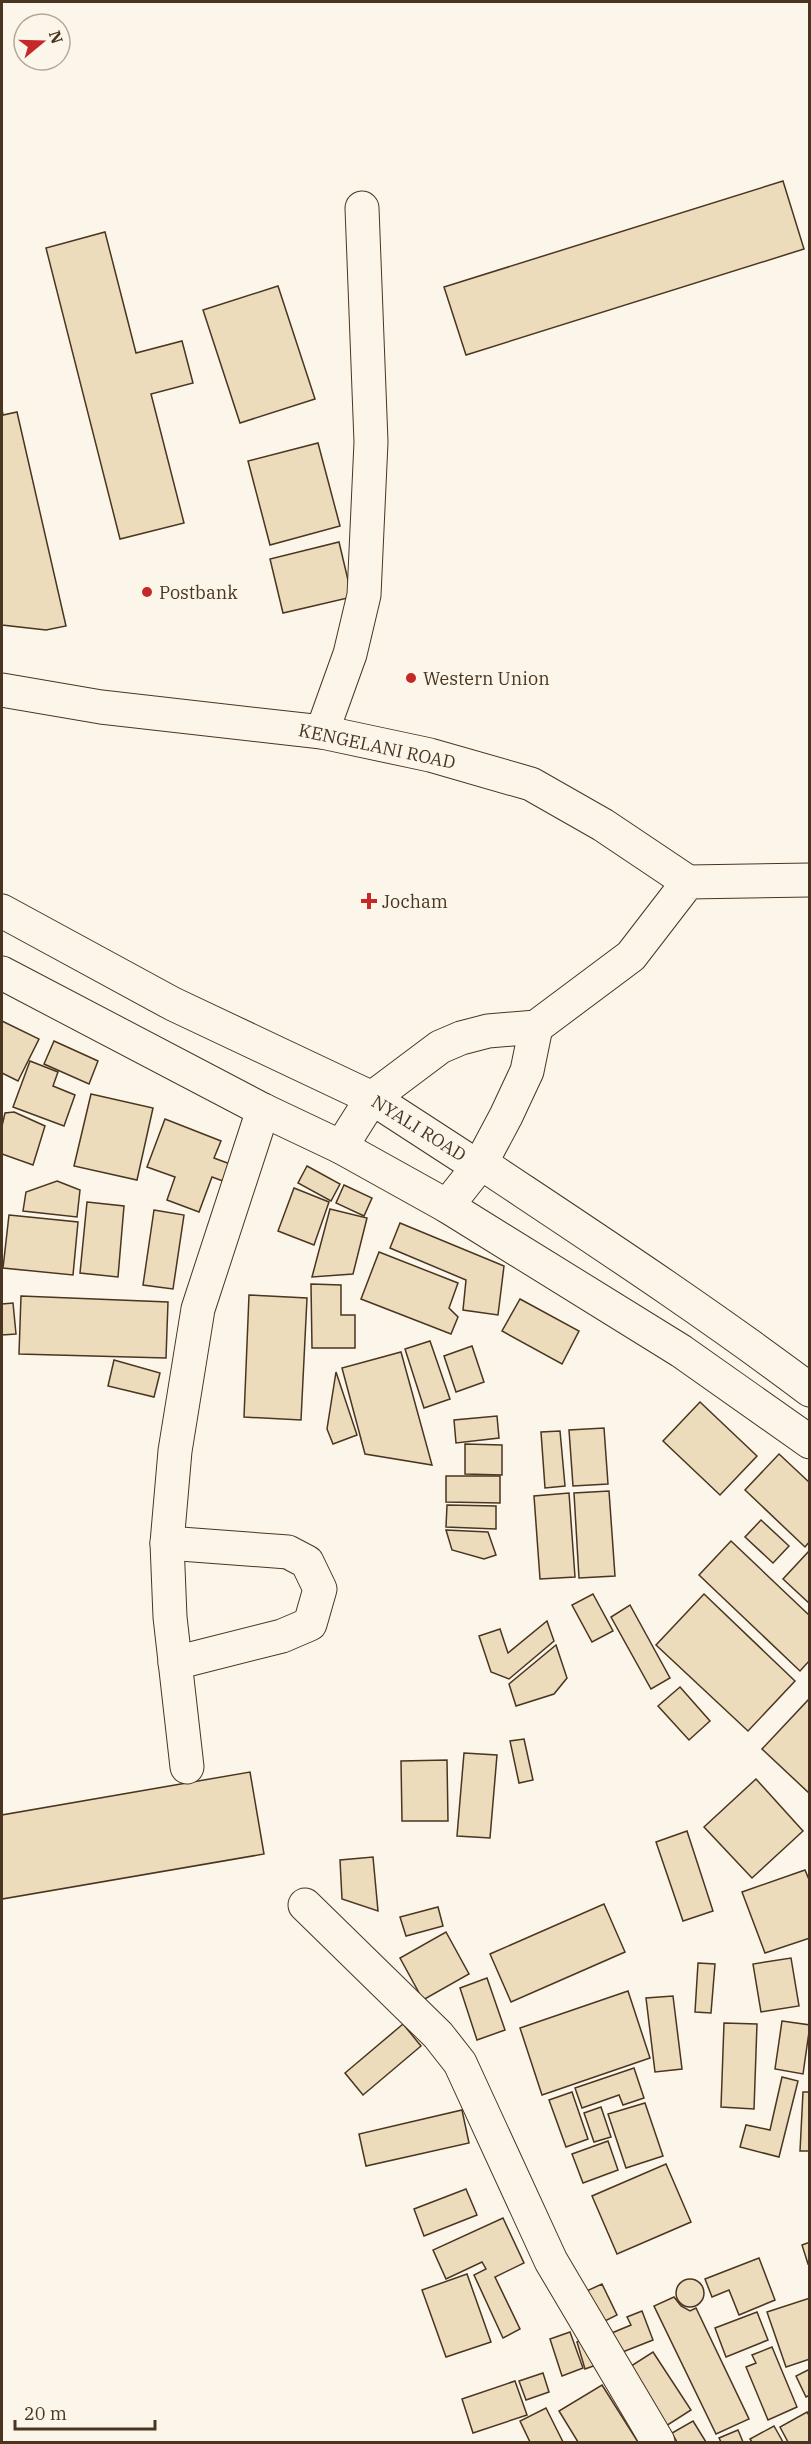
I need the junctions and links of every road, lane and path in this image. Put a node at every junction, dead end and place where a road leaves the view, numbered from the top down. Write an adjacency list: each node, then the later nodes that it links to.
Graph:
1 (362, 208): 3 (main road)
2 (2, 690): 3 (main road, KENGELANI ROAD)
3 (322, 732): 5 (main road, KENGELANI ROAD)
4 (810, 880): 5 (main road)
5 (688, 882): 8 (main road)
6 (2, 911): 9 (main road, NYALI ROAD)
7 (2, 973): 10 (main road)
8 (536, 1027): 9 (main road); 12 (main road)
9 (372, 1098): 11 (main road); 12 (main road, NYALI ROAD)
10 (263, 1110): 11 (main road); 16 (main road)
11 (341, 1147): 13 (main road)
12 (481, 1163): 13 (main road); 14 (main road, NYALI ROAD)
13 (447, 1206): 15 (main road)
14 (810, 1390)
15 (810, 1442)
16 (167, 1543): 17 (main road); 17 (main road)
17 (175, 1663): 18 (main road)
18 (187, 1767)
19 (305, 1905): 20 (main road)
20 (658, 2442)

